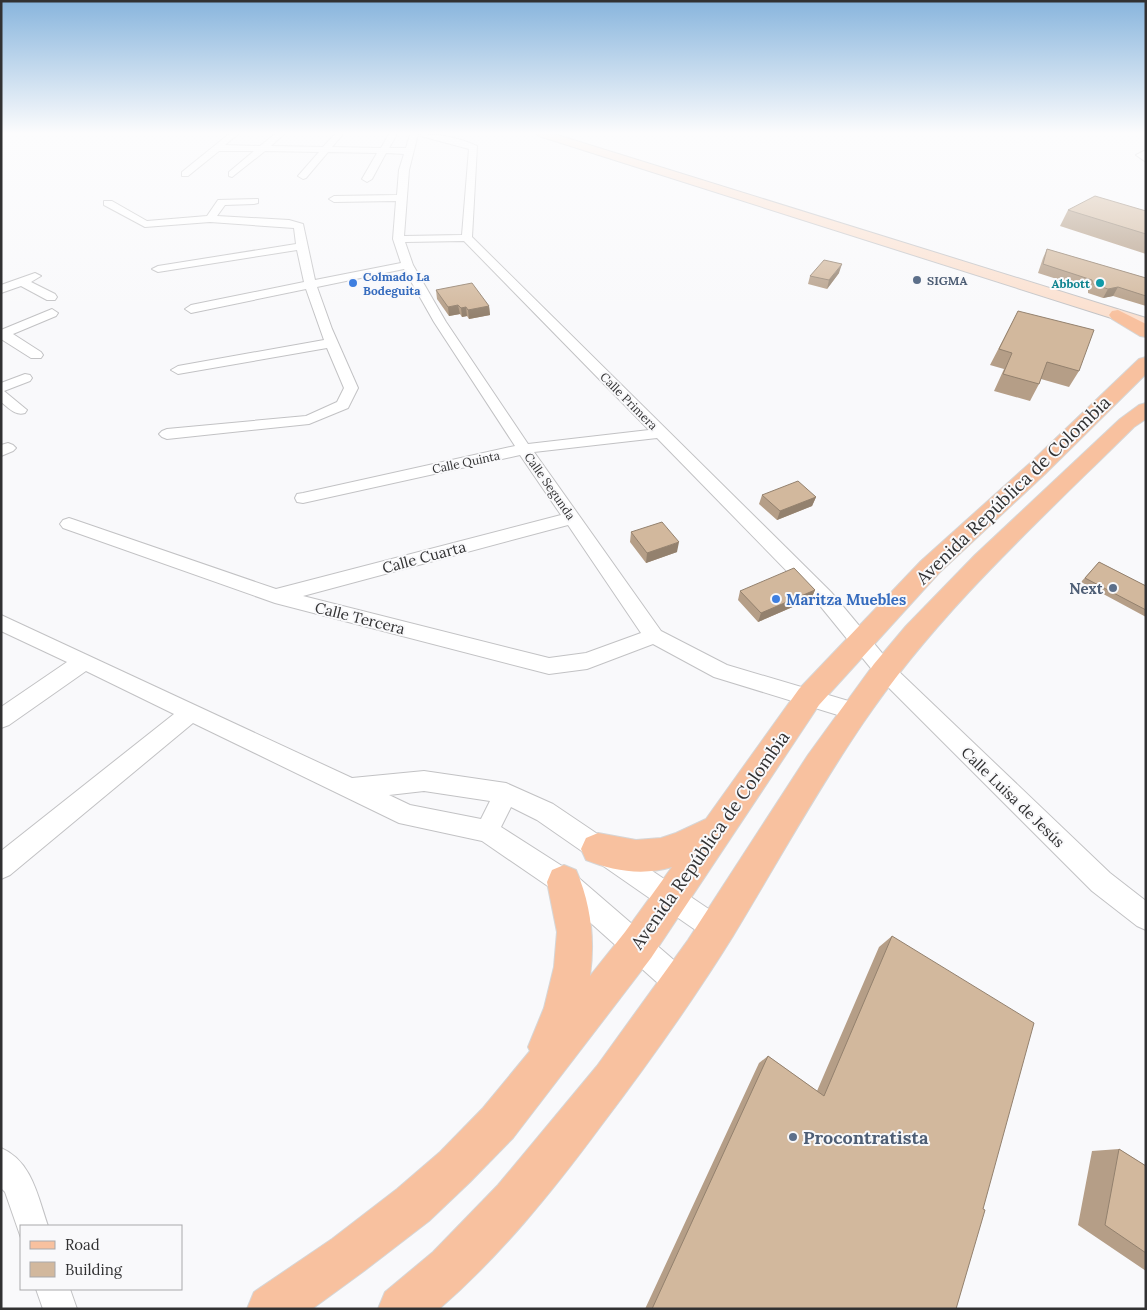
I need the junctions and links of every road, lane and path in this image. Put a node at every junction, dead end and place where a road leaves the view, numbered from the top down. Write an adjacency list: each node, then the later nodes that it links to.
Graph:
1 (470, 195): 8 (street)
2 (737, 195): 20 (main road)
3 (402, 198): 4 (street); 9 (street, Calle Segunda)
4 (334, 199)
5 (254, 201): 7 (street)
6 (108, 202): 7 (street)
7 (210, 219): 10 (street)
8 (467, 238): 9 (street); 34 (street, Calle Primera)
9 (398, 239): 11 (street, Calle Segunda)
10 (301, 246): 12 (street); 15 (street)
11 (407, 265): 15 (street); 36 (street, Calle Segunda)
12 (158, 269)
13 (35, 276): 14 (street)
14 (20, 282): 16 (street); 17 (street)
15 (311, 284): 18 (street); 25 (street)
16 (1, 289)
17 (51, 297)
18 (192, 310)
19 (52, 313): 24 (street)
20 (1118, 315): 21 (main road); 22 (main road); 23 (main road)
21 (1146, 317)
22 (1146, 324)
23 (1146, 332)
24 (3, 335): 26 (street)
25 (331, 343): 28 (street); 35 (street)
26 (36, 355)
27 (1146, 364): 40 (main road, Avenida República de Colombia)
28 (178, 370)
29 (25, 378): 30 (street)
30 (1, 388)
31 (1, 395): 33 (street)
32 (1146, 408): 41 (main road, Avenida República de Colombia)
33 (20, 410)
34 (660, 433): 36 (street, Calle Quinta); 45 (street, Calle Primera)
35 (166, 434)
36 (524, 449): 37 (street, Calle Quinta); 38 (street, Calle Segunda)
37 (303, 498)
38 (572, 518): 42 (street, Calle Cuarta); 44 (street, Calle Segunda)
39 (70, 524): 42 (street, Calle Tercera)
40 (959, 539): 41 (main road); 45 (main road, Avenida República de Colombia)
41 (990, 555): 47 (main road, Avenida República de Colombia)
42 (275, 596): 44 (street, Calle Tercera)
43 (1, 622): 46 (street)
44 (654, 636): 48 (street, Calle Segunda)
45 (860, 640): 47 (street, Calle Primera); 48 (main road, Avenida República de Colombia)
46 (85, 662): 50 (street); 51 (street)
47 (885, 671): 49 (main road, Avenida República de Colombia); 60 (street, Calle Luisa de Jesús)
48 (809, 697): 49 (street, Calle Segunda); 54 (main road, Avenida República de Colombia)
49 (854, 711): 61 (main road, Avenida República de Colombia)
50 (192, 712): 52 (street); 57 (street)
51 (1, 719)
52 (351, 788): 53 (street); 55 (street)
53 (506, 792): 55 (street); 56 (street)
54 (718, 830): 56 (main road); 59 (main road, Avenida República de Colombia)
55 (487, 831): 58 (street)
56 (598, 849): 59 (street)
57 (1, 867)
58 (564, 882): 62 (street); 64 (main road)
59 (670, 897): 61 (street); 62 (main road, Avenida República de Colombia)
60 (1146, 917)
61 (716, 929): 63 (main road, Avenida República de Colombia)
62 (638, 946): 63 (street); 64 (main road, Avenida República de Colombia)
63 (680, 984): 70 (main road, Avenida República de Colombia)
64 (530, 1084): 69 (main road, Avenida República de Colombia)
65 (1, 1164): 66 (street)
66 (32, 1225)
67 (53, 1290): 68 (street)
68 (60, 1309)
69 (271, 1309)
70 (402, 1309)

